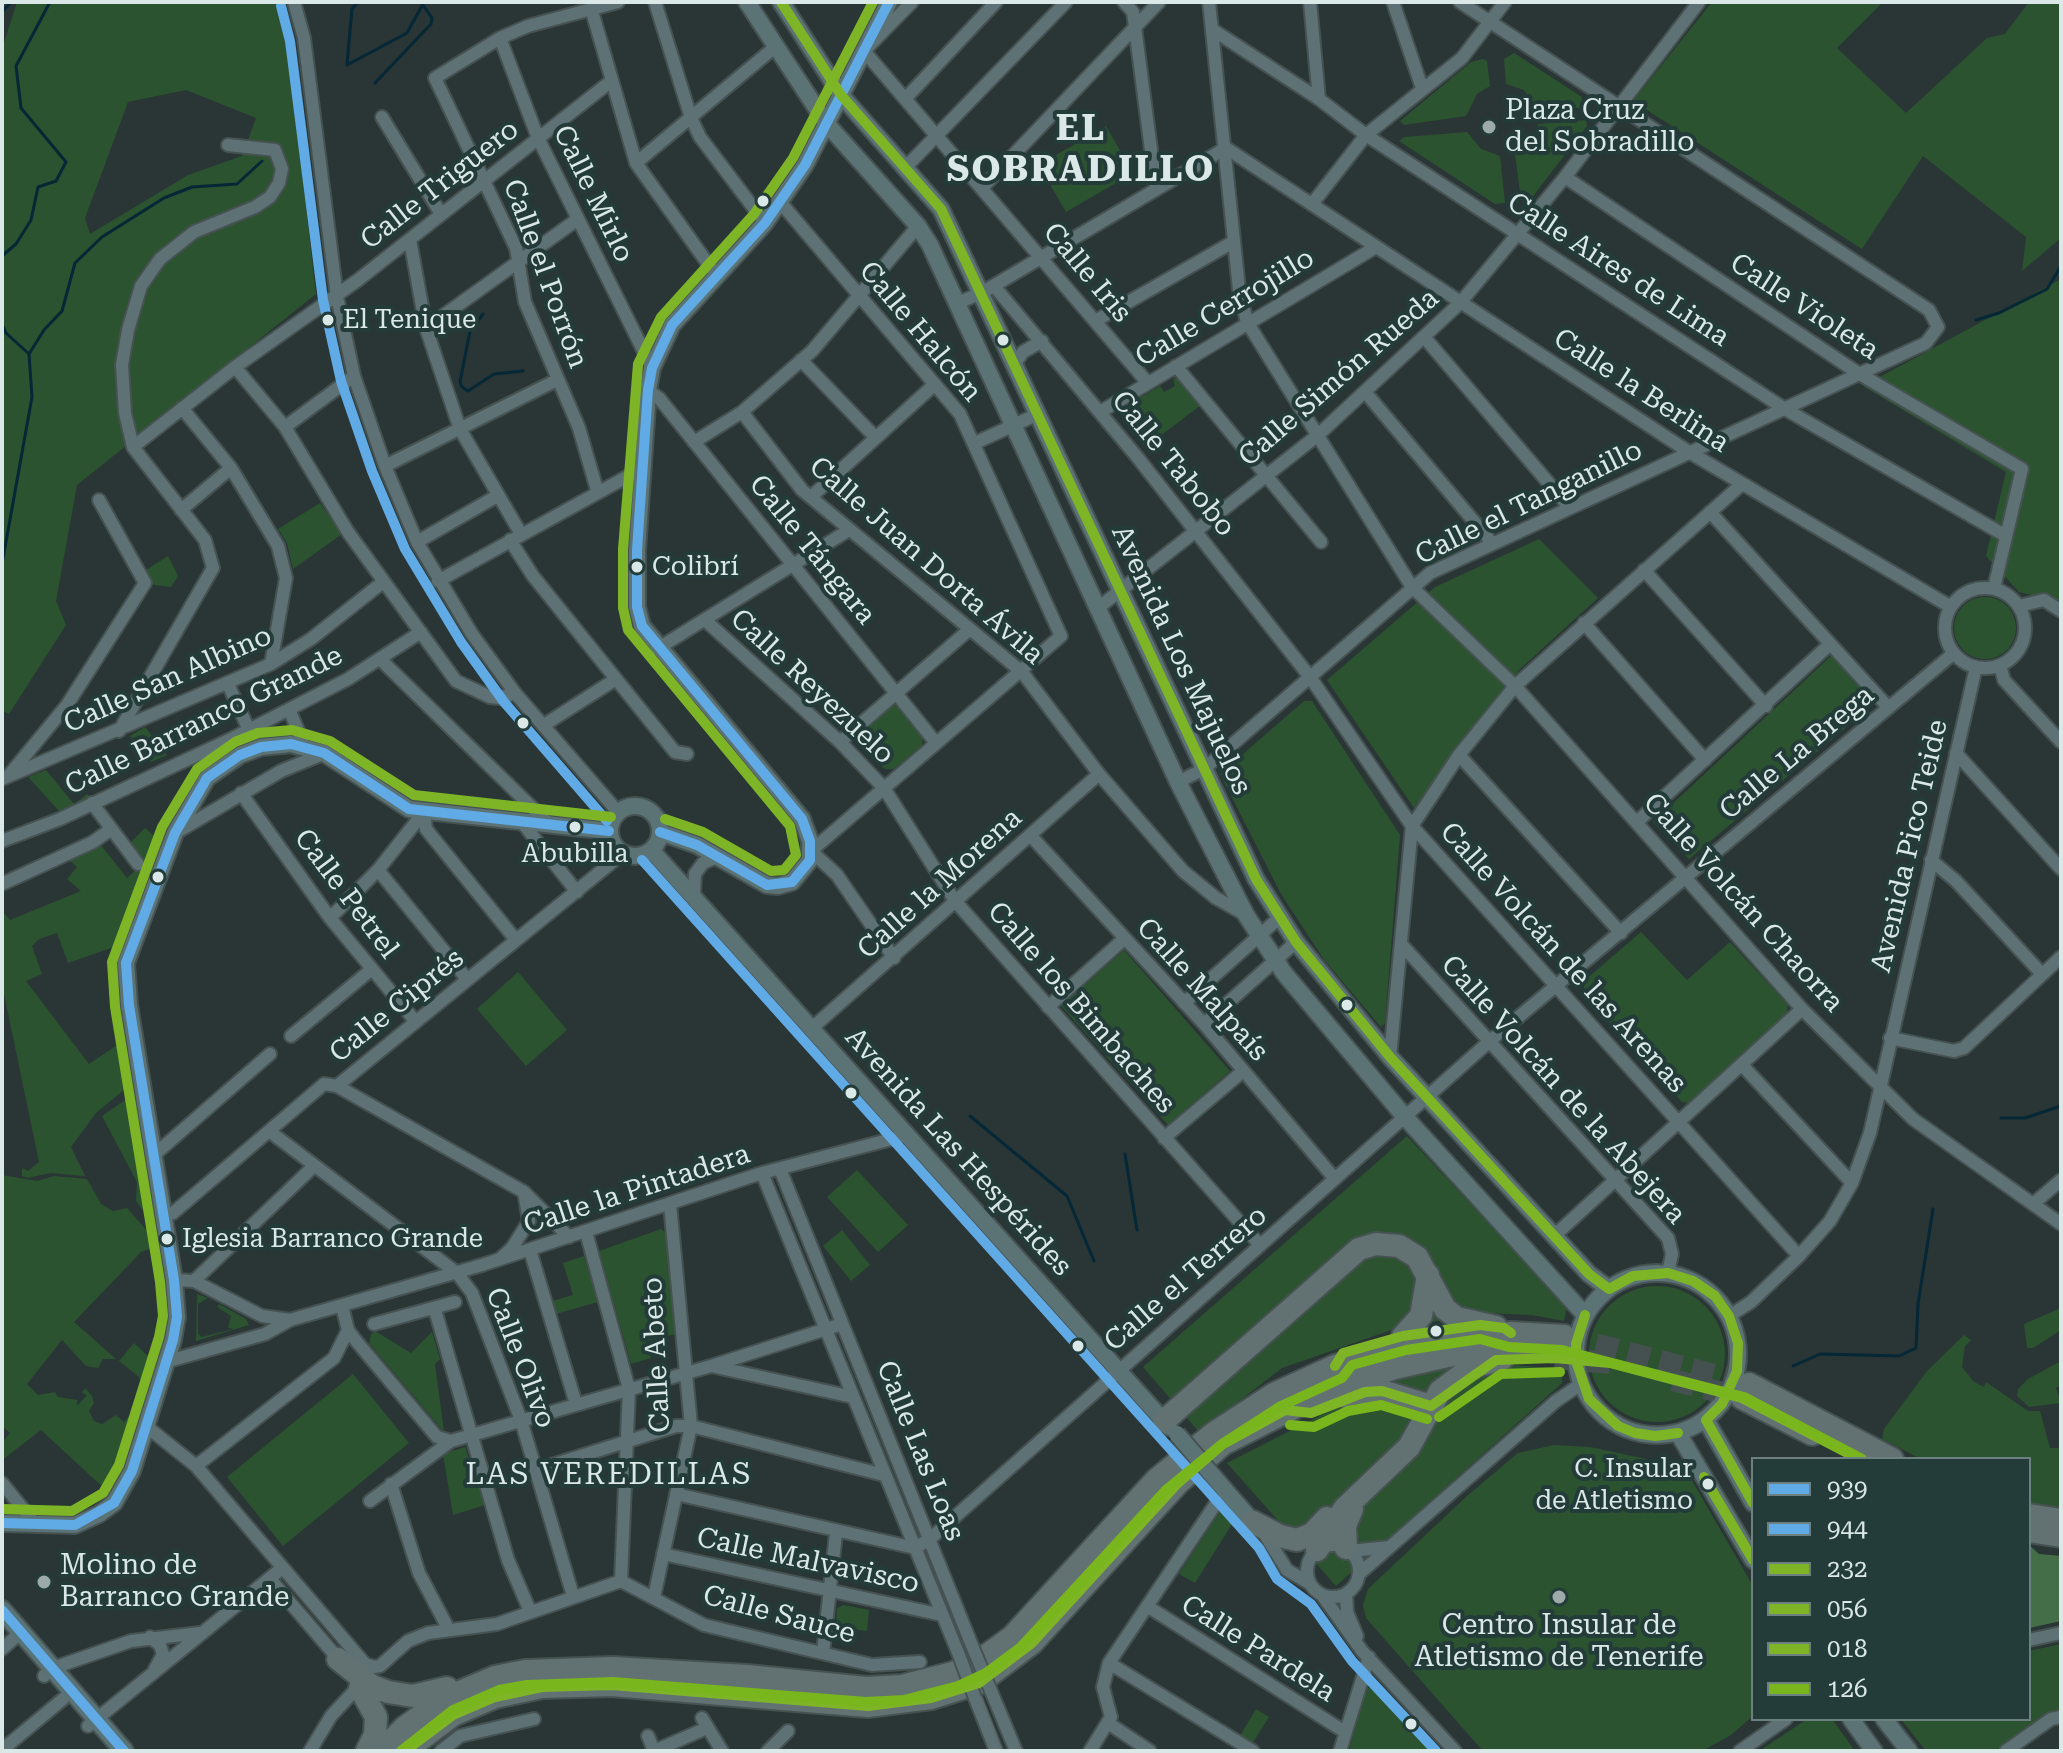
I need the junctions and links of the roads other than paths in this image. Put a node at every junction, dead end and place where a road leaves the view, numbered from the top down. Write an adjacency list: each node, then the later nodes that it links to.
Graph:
1 (294, 2): 60 (street)
2 (618, 2): 18 (street)
3 (655, 2): 32 (street)
4 (747, 2): 23 (street, Avenida Los Majuelos)
5 (781, 2): 27 (street, Avenida Los Majuelos)
6 (889, 2): 24 (street)
7 (912, 2): 24 (street)
8 (996, 2): 28 (street)
9 (1066, 2): 36 (street)
10 (1124, 2): 20 (street)
11 (1159, 2): 20 (street)
12 (1209, 2): 21 (street)
13 (1310, 2): 29 (street)
14 (1393, 2): 26 (street)
15 (1460, 2): 19 (street)
16 (1505, 2): 19 (street)
17 (1699, 2): 30 (street, Calle Simón Rueda)
18 (591, 8): 22 (street); 25 (street)
19 (1490, 23): 26 (street); 30 (street)
20 (1136, 27): 43 (street); 44 (street)
21 (1213, 30): 29 (street, Calle Aires de Lima); 38 (street)
22 (500, 38): 35 (street, Calle Mirlo); 42 (street, Calle el Porrón)
23 (775, 47): 32 (street); 33 (street, Avenida Los Majuelos)
24 (864, 51): 27 (street); 28 (street, Calle Iris)
25 (610, 82): 35 (street, Calle Triguero); 39 (street)
26 (1422, 88): 34 (street)
27 (841, 95): 33 (street); 40 (street, Avenida Los Majuelos)
28 (905, 99): 36 (street, Calle Iris)
29 (1319, 99): 34 (street, Calle Aires de Lima)
30 (1618, 107): 41 (street, Calle Simón Rueda); 73 (street, Calle el Tanganillo)
31 (382, 117): 47 (street)
32 (691, 118): 39 (street); 49 (street)
33 (826, 123): 45 (street); 50 (street, Avenida Los Majuelos)
34 (1366, 135): 46 (street); 51 (street, Calle Aires de Lima)
35 (538, 138): 42 (street, Calle Triguero); 48 (street, Calle Mirlo)
36 (938, 138): 40 (street); 43 (street, Calle Iris)
37 (228, 145): 92 (street)
38 (1226, 148): 44 (street); 46 (street, Calle la Berlina); 53 (street)
39 (636, 163): 57 (street)
40 (905, 168): 58 (street, Avenida Los Majuelos)
41 (1565, 177): 51 (street, Calle Simón Rueda); 73 (street, Calle Violeta)
42 (486, 181): 47 (street, Calle Triguero); 56 (street, Calle el Porrón)
43 (982, 188): 55 (street, Calle Iris)
44 (1156, 188): 55 (street)
45 (781, 203): 49 (street); 59 (street, Calle Halcón)
46 (1312, 204): 54 (street, Calle la Berlina)
47 (441, 214): 52 (street, Calle Triguero)
48 (578, 219): 56 (street); 72 (street, Calle Mirlo)
49 (765, 223): 57 (street)
50 (918, 226): 59 (street); 61 (street, Avenida Los Majuelos)
51 (1518, 232): 62 (street, Calle Simón Rueda); 81 (street, Calle Aires de Lima)
52 (410, 240): 60 (street, Calle Triguero); 65 (street)
53 (1233, 242): 63 (street); 64 (street)
54 (1376, 247): 62 (street, Calle la Berlina); 64 (street, Calle Cerrojillo)
55 (1042, 255): 58 (street); 63 (street, Calle Iris)
56 (519, 262): 65 (street); 75 (street, Calle el Porrón)
57 (716, 275): 72 (street)
58 (989, 289): 61 (street); 67 (street, Calle Tabobo); 69 (street, Avenida Los Majuelos)
59 (859, 296): 68 (street); 77 (street, Calle Halcón)
60 (337, 297): 71 (street, Calle Triguero); 74 (street)
61 (958, 303): 85 (street, Avenida Los Majuelos)
62 (1460, 303): 66 (street, Calle Simón Rueda); 93 (street, Calle la Berlina)
63 (1097, 320): 76 (street, Calle Iris)
64 (1247, 322): 70 (street, Calle Cerrojillo); 88 (street, Calle Volcán Chaorra)
65 (426, 328): 87 (street)
66 (1425, 338): 79 (street, Calle Simón Rueda); 103 (street)
67 (1042, 341): 69 (street); 83 (street, Calle Tabobo)
68 (801, 360): 82 (street); 89 (street)
69 (1016, 362): 84 (street, Avenida Los Majuelos)
70 (1176, 366): 76 (street, Calle Cerrojillo); 97 (street)
71 (235, 367): 80 (street, Calle Triguero); 86 (street)
72 (652, 368): 78 (street)
73 (1858, 373): 81 (street, Calle el Tanganillo); 108 (street, Calle Violeta)
74 (354, 376): 86 (street); 94 (street)
75 (557, 380): 87 (street); 99 (street, Calle el Porrón)
76 (1147, 382): 83 (street, Calle Cerrojillo)
77 (935, 384): 89 (street); 91 (street, Calle Halcón)
78 (648, 390): 90 (street, Calle Tángara); 96 (street)
79 (1366, 393): 88 (street, Calle Simón Rueda); 112 (street)
80 (182, 408): 92 (street, Calle Triguero); 95 (street)
81 (1785, 409): 93 (street, Calle el Tanganillo); 108 (street, Calle Aires de Lima)
82 (742, 412): 90 (street); 101 (street, Calle Juan Dorta Ávila)
83 (1100, 412): 107 (street, Calle Tabobo)
84 (1038, 414): 85 (street); 119 (street, Avenida Los Majuelos)
85 (1013, 425): 91 (street); 122 (street, Avenida Los Majuelos)
86 (285, 427): 116 (street)
87 (460, 429): 94 (street); 100 (street)
88 (1318, 435): 97 (street, Calle Simón Rueda); 117 (street, Calle Volcán Chaorra)
89 (876, 438): 101 (street)
90 (694, 442): 113 (street, Calle Tángara)
91 (975, 443): 135 (street, Calle Halcón)
92 (133, 447): 104 (street)
93 (1689, 452): 98 (street, Calle la Berlina); 103 (street, Calle el Tanganillo)
94 (385, 466): 110 (street)
95 (231, 468): 104 (street); 132 (street)
96 (641, 469): 99 (street); 129 (street)
97 (1266, 475): 107 (street, Calle Simón Rueda); 111 (street)
98 (1742, 484): 105 (street); 121 (street, Calle la Berlina)
99 (597, 490): 109 (street)
100 (497, 496): 109 (street); 110 (street)
101 (811, 497): 106 (street, Calle Juan Dorta Ávila)
102 (99, 500): 162 (street)
103 (1570, 508): 112 (street, Calle el Tanganillo)
104 (181, 510): 147 (street)
105 (1710, 512): 114 (street); 128 (street)
106 (849, 530): 113 (street); 126 (street, Calle Juan Dorta Ávila)
107 (1196, 530): 119 (street, Calle Simón Rueda); 136 (street, Calle Tabobo)
108 (2006, 536): 118 (street)
109 (516, 537): 115 (street); 137 (street)
110 (417, 542): 115 (street)
111 (1321, 542)
112 (1493, 544): 117 (street, Calle el Tanganillo)
113 (792, 567): 124 (street); 141 (street, Calle Tángara)
114 (1644, 570): 125 (street); 142 (street)
115 (438, 581): 140 (street)
116 (383, 582): 127 (street); 132 (street, Calle San Albino)
117 (1412, 587): 136 (street, Calle el Tanganillo); 139 (street, Calle Volcán Chaorra)
118 (1994, 588): 120 (street); 121 (street)
119 (1120, 590): 122 (street, Calle Simón Rueda); 159 (street, Avenida Los Majuelos)
120 (2019, 606): 123 (street); 133 (street)
121 (1951, 607): 130 (street)
122 (1098, 608): 164 (street, Avenida Los Majuelos)
123 (2061, 611)
124 (706, 621): 129 (street); 148 (street, Calle Reyezuelo)
125 (1584, 623): 139 (street); 157 (street)
126 (970, 629): 135 (street, Calle Juan Dorta Ávila); 141 (street)
127 (421, 632): 131 (street, Calle Barranco Grande); 140 (street)
128 (1829, 645): 142 (street); 143 (street)
129 (657, 649): 181 (street)
130 (1954, 653): 134 (street); 143 (street, Calle La Brega)
131 (381, 660): 144 (street, Calle Barranco Grande); 172 (street)
132 (271, 664): 138 (street, Calle San Albino)
133 (2000, 665): 134 (street); 149 (street)
134 (1976, 667): 154 (street, Avenida Pico Teide)
135 (1022, 672): 150 (street); 161 (street, Calle Juan Dorta Ávila)
136 (1310, 677): 159 (street, Calle el Tanganillo); 173 (street, Calle Volcán de las Arenas)
137 (616, 679): 145 (street); 155 (street)
138 (228, 684): 146 (street); 147 (street, Calle San Albino)
139 (1515, 686): 156 (street); 171 (street, Calle Volcán Chaorra)
140 (515, 693): 145 (street)
141 (897, 693): 148 (street); 150 (street, Calle Tángara)
142 (1766, 706): 157 (street)
143 (1888, 707): 188 (street, Calle La Brega)
144 (289, 709): 146 (street, Calle Barranco Grande); 152 (street)
145 (544, 725): 169 (street)
146 (249, 730): 158 (street, Calle Barranco Grande)
147 (119, 731): 162 (street, Calle San Albino)
148 (840, 742): 165 (street, Calle Reyezuelo)
149 (2061, 742)
150 (936, 743): 165 (street)
151 (277, 744): 152 (street); 160 (street); 163 (street)
152 (305, 747): 153 (street)
153 (324, 753): 160 (street); 168 (street)
154 (1956, 753): 184 (street, Avenida Pico Teide); 186 (street)
155 (687, 754)
156 (1459, 755): 173 (street); 196 (street)
157 (1705, 760): 171 (street)
158 (187, 761): 163 (street); 167 (street, Calle Barranco Grande)
159 (1204, 769): 164 (street, Calle el Tanganillo); 194 (street, Avenida Los Majuelos)
160 (281, 771): 166 (street)
161 (1099, 774): 178 (street, Calle la Morena); 193 (street, Calle Juan Dorta Ávila)
162 (5, 778)
163 (205, 781): 177 (street)
164 (1178, 782): 193 (street, Avenida Los Majuelos)
165 (884, 788): 181 (street); 192 (street, Calle los Bimbaches)
166 (241, 793): 177 (street); 195 (street, Calle Petrel)
167 (92, 803): 174 (street); 179 (street, Calle Barranco Grande)
168 (424, 812): 170 (street); 187 (street); 199 (street)
169 (618, 812): 175 (street); 176 (street)
170 (521, 821): 172 (street); 190 (street)
171 (1638, 821): 188 (street, Calle Volcán Chaorra)
172 (549, 824): 175 (street)
173 (1412, 826): 201 (street); 208 (street, Calle Volcán de las Arenas)
174 (110, 830): 185 (street); 189 (street)
175 (609, 831): 182 (street)
176 (660, 832): 180 (street); 183 (street)
177 (175, 833): 229 (street)
178 (1030, 835): 192 (street, Calle la Morena); 198 (street, Calle Malpaís)
179 (2, 841)
180 (652, 851): 182 (street); 191 (street, Avenida Las Hespérides)
181 (811, 851): 183 (street); 203 (street)
182 (622, 854): 190 (street, Calle Ciprés)
183 (717, 857): 191 (street)
184 (1931, 860): 206 (street); 216 (street, Avenida Pico Teide)
185 (138, 864)
186 (2061, 869)
187 (378, 870): 195 (street); 207 (street)
188 (1687, 878): 196 (street, Calle La Brega); 211 (street, Calle Volcán Chaorra)
189 (2, 884)
190 (577, 892): 199 (street, Calle Ciprés)
191 (694, 896): 214 (street, Avenida Las Hespérides)
192 (955, 901): 203 (street, Calle la Morena); 210 (street, Calle los Bimbaches)
193 (1246, 915): 197 (street, Avenida Los Majuelos)
194 (1280, 917): 197 (street); 200 (street, Avenida Los Majuelos)
195 (330, 918): 205 (street, Calle Petrel)
196 (1621, 933): 208 (street, Calle La Brega)
197 (1259, 934): 204 (street, Avenida Los Majuelos); 209 (street)
198 (1124, 939): 209 (street, Calle Malpaís); 210 (street)
199 (516, 940): 207 (street, Calle Ciprés)
200 (1296, 942): 204 (street); 219 (street, Avenida Los Majuelos)
201 (1402, 945): 217 (street, Calle Volcán de la Abejera); 219 (street)
202 (2061, 957): 206 (street)
203 (894, 958): 214 (street, Calle la Morena)
204 (1275, 960): 213 (street); 224 (street, Avenida Los Majuelos)
205 (372, 969): 212 (street, Calle Petrel); 215 (street)
206 (2042, 974): 216 (street)
207 (467, 979): 212 (street, Calle Ciprés)
208 (1556, 986): 217 (street, Calle La Brega); 225 (street, Calle Volcán de las Arenas)
209 (1184, 1003): 213 (street, Calle Malpaís)
210 (1048, 1007): 228 (street, Calle los Bimbaches)
211 (1802, 1009): 220 (street); 223 (street, Calle Volcán Chaorra)
212 (416, 1022): 222 (street, Calle Ciprés)
213 (1204, 1024): 221 (street, Calle Malpaís)
214 (812, 1028): 227 (street, Avenida Las Hespérides)
215 (291, 1036)
216 (1890, 1038): 223 (street, Avenida Pico Teide)
217 (1491, 1040): 224 (street, Calle La Brega); 235 (street, Calle Volcán de la Abejera)
218 (270, 1054): 229 (street)
219 (1390, 1057): 224 (street, Avenida Los Majuelos)
220 (1742, 1065): 225 (street); 236 (street)
221 (1242, 1072): 228 (street); 233 (street, Calle Malpaís)
222 (337, 1086): 226 (street, Calle Ciprés); 237 (street)
223 (1880, 1086): 236 (street, Avenida Pico Teide); 239 (street, Calle Volcán Chaorra)
224 (1416, 1107): 233 (street, Calle el Terrero); 243 (street, Avenida Los Majuelos); 259 (street, Avenida Los Majuelos)
225 (1680, 1124): 235 (street); 247 (street, Calle Volcán de las Arenas)
226 (269, 1131): 230 (street, Calle Olivo); 240 (street, Calle Ciprés)
227 (907, 1135): 231 (street, Calle la Pintadera); 276 (street, Avenida Las Hespérides)
228 (1164, 1138): 245 (street, Calle los Bimbaches)
229 (154, 1155): 240 (street)
230 (314, 1166): 249 (street, Calle Olivo); 253 (street)
231 (780, 1169): 232 (street, Calle la Pintadera); 263 (street, Calle Las Loas)
232 (762, 1173): 238 (street, Calle la Pintadera); 266 (street, Calle Las Loas)
233 (1335, 1179): 245 (street, Calle el Terrero)
234 (2061, 1180): 239 (street)
235 (1616, 1182): 243 (street); 250 (street, Calle Volcán de la Abejera)
236 (1852, 1183): 247 (street, Avenida Pico Teide)
237 (524, 1192): 244 (street); 248 (street)
238 (670, 1204): 242 (street, Calle la Pintadera); 277 (street, Calle Abeto)
239 (2033, 1204): 241 (street, Calle Volcán Chaorra)
240 (163, 1216): 252 (street)
241 (2061, 1224)
242 (586, 1232): 244 (street, Calle la Pintadera); 279 (street)
243 (1554, 1236): 254 (street, Avenida Los Majuelos)
244 (569, 1237): 246 (street, Calle la Pintadera)
245 (1260, 1245): 276 (street, Calle el Terrero)
246 (530, 1250): 248 (street, Calle la Pintadera); 282 (street)
247 (1799, 1256): 260 (street, Avenida Pico Teide)
248 (499, 1260): 249 (street, Calle la Pintadera)
249 (457, 1273): 256 (street, Calle la Pintadera); 285 (street, Calle Olivo)
250 (1668, 1273): 254 (street); 260 (street)
251 (1428, 1274): 264 (highway); 268 (highway); 289 (highway)
252 (174, 1280): 253 (street); 273 (street)
253 (194, 1281): 258 (street)
254 (1609, 1289): 259 (street)
255 (455, 1302): 257 (street)
256 (342, 1306): 261 (street, Calle la Pintadera); 265 (street)
257 (435, 1310): 262 (street); 291 (street)
258 (256, 1313): 261 (street); 269 (street)
259 (1585, 1315): 278 (street)
260 (1729, 1316): 286 (street)
261 (290, 1320): 269 (street, Calle la Pintadera)
262 (374, 1324)
263 (842, 1324): 266 (street); 315 (street, Calle Las Loas)
264 (1480, 1325): 267 (highway); 268 (highway)
265 (348, 1330): 270 (street); 272 (street)
266 (825, 1332): 274 (street); 281 (street, Calle Las Loas)
267 (1511, 1333): 271 (highway); 275 (highway)
268 (1403, 1336): 275 (highway)
269 (254, 1337): 273 (street, Calle la Pintadera)
270 (357, 1342): 272 (street); 293 (street)
271 (1559, 1348): 283 (highway); 284 (highway)
272 (341, 1351): 296 (street)
273 (165, 1362): 287 (street)
274 (711, 1366): 277 (street); 281 (street)
275 (1335, 1366): 352 (highway)
276 (1118, 1370): 289 (street, Avenida Las Hespérides); 315 (street, Calle el Terrero)
277 (687, 1372): 279 (street); 288 (street, Calle Abeto)
278 (1581, 1384): 290 (street); 317 (street)
279 (629, 1389): 282 (street); 292 (street)
280 (1398, 1396): 283 (highway); 284 (highway); 298 (highway)
281 (853, 1397): 299 (street, Calle Las Loas)
282 (576, 1404): 285 (street)
283 (1431, 1406): 298 (highway)
284 (1285, 1410): 372 (highway)
285 (521, 1420): 291 (street); 297 (street, Calle Olivo)
286 (1706, 1420): 290 (street); 305 (street)
287 (146, 1426): 296 (street); 311 (street)
288 (691, 1426): 292 (street); 299 (street); 303 (street, Calle Abeto)
289 (1170, 1428): 302 (street, Avenida Las Hespérides, bridge)
290 (1678, 1433): 322 (street)
291 (470, 1435): 293 (street); 335 (street)
292 (624, 1443): 297 (street); 326 (street)
293 (436, 1444): 301 (street)
294 (1856, 1457): 295 (highway)
295 (1888, 1457)
296 (196, 1466): 323 (street)
297 (536, 1470): 331 (street, Calle Olivo)
298 (1383, 1471): 304 (highway)
299 (884, 1475): 318 (street, Calle Las Loas)
300 (2, 1483): 311 (street)
301 (391, 1484): 306 (street); 337 (street)
302 (1225, 1490): 309 (street, Avenida Las Hespérides); 333 (street)
303 (676, 1494): 313 (street); 320 (street, Calle Abeto)
304 (1356, 1497): 309 (highway); 319 (highway); 321 (highway)
305 (1751, 1499)
306 (370, 1501)
307 (2031, 1515): 308 (highway)
308 (2061, 1520)
309 (1253, 1522): 316 (street)
310 (2, 1523): 311 (street)
311 (37, 1526)
312 (2031, 1531): 314 (highway)
313 (836, 1533): 318 (street); 328 (street)
314 (2061, 1536)
315 (930, 1539): 318 (street, Calle el Terrero); 343 (street, Calle Las Loas)
316 (1270, 1540): 321 (street); 327 (street)
317 (1390, 1547): 319 (street); 324 (street)
318 (915, 1548): 336 (street, Calle Las Loas)
319 (1348, 1550): 321 (street); 324 (street)
320 (663, 1554): 328 (street, Calle Malvavisco); 332 (street, Calle Abeto)
321 (1314, 1554): 327 (street)
322 (1751, 1557)
323 (281, 1569): 325 (street); 337 (street)
324 (1359, 1574): 329 (street)
325 (270, 1579): 338 (street); 347 (street)
326 (621, 1581): 331 (street); 332 (street, Calle Sauce)
327 (1309, 1583): 330 (street)
328 (830, 1592): 336 (street, Calle Malvavisco); 345 (street)
329 (1346, 1594): 330 (street); 346 (street)
330 (1322, 1595): 346 (street)
331 (573, 1596): 335 (street)
332 (654, 1597): 345 (street, Calle Sauce)
333 (1147, 1606): 349 (street); 363 (street, Calle Pardela)
334 (2, 1610): 340 (main road)
335 (530, 1611): 337 (street)
336 (942, 1615): 344 (street, Calle Las Loas)
337 (449, 1630)
338 (200, 1633): 341 (street); 351 (street)
339 (2061, 1633): 342 (street)
340 (9, 1637): 350 (main road)
341 (150, 1637): 350 (street); 351 (street)
342 (2031, 1640)
343 (972, 1645): 344 (street); 378 (street, Calle Las Loas, bridge)
344 (957, 1651): 377 (street, Calle Las Loas, bridge)
345 (823, 1653): 348 (street, Calle Sauce)
346 (1365, 1654): 363 (street); 383 (street)
347 (338, 1659): 352 (highway); 353 (street)
348 (920, 1662)
349 (1109, 1663): 361 (street); 381 (street)
350 (47, 1672): 354 (main road); 360 (main road)
351 (151, 1674): 360 (street)
352 (495, 1677): 371 (highway)
353 (360, 1688): 369 (street); 370 (highway)
354 (63, 1699): 360 (main road); 366 (street)
355 (2061, 1717): 365 (street)
356 (534, 1719): 373 (street)
357 (1783, 1721): 384 (street)
358 (1852, 1721): 385 (street)
359 (1886, 1721): 386 (street)
360 (92, 1723): 367 (main road); 368 (main road)
361 (1108, 1723): 379 (street); 380 (street)
362 (788, 1731): 376 (street)
363 (1345, 1732): 382 (street)
364 (648, 1736): 374 (street)
365 (2023, 1739): 387 (street); 388 (street)
366 (2, 1750)
367 (111, 1751)
368 (124, 1751)
369 (310, 1751)
370 (367, 1751)
371 (381, 1751)
372 (405, 1751)
373 (441, 1751)
374 (654, 1751): 375 (street)
375 (722, 1751)
376 (768, 1751)
377 (996, 1751)
378 (1016, 1751)
379 (1090, 1751)
380 (1150, 1751)
381 (1253, 1751)
382 (1340, 1751)
383 (1455, 1751)
384 (1740, 1751)
385 (1874, 1751)
386 (1909, 1751)
387 (2006, 1751)
388 (2034, 1751)

